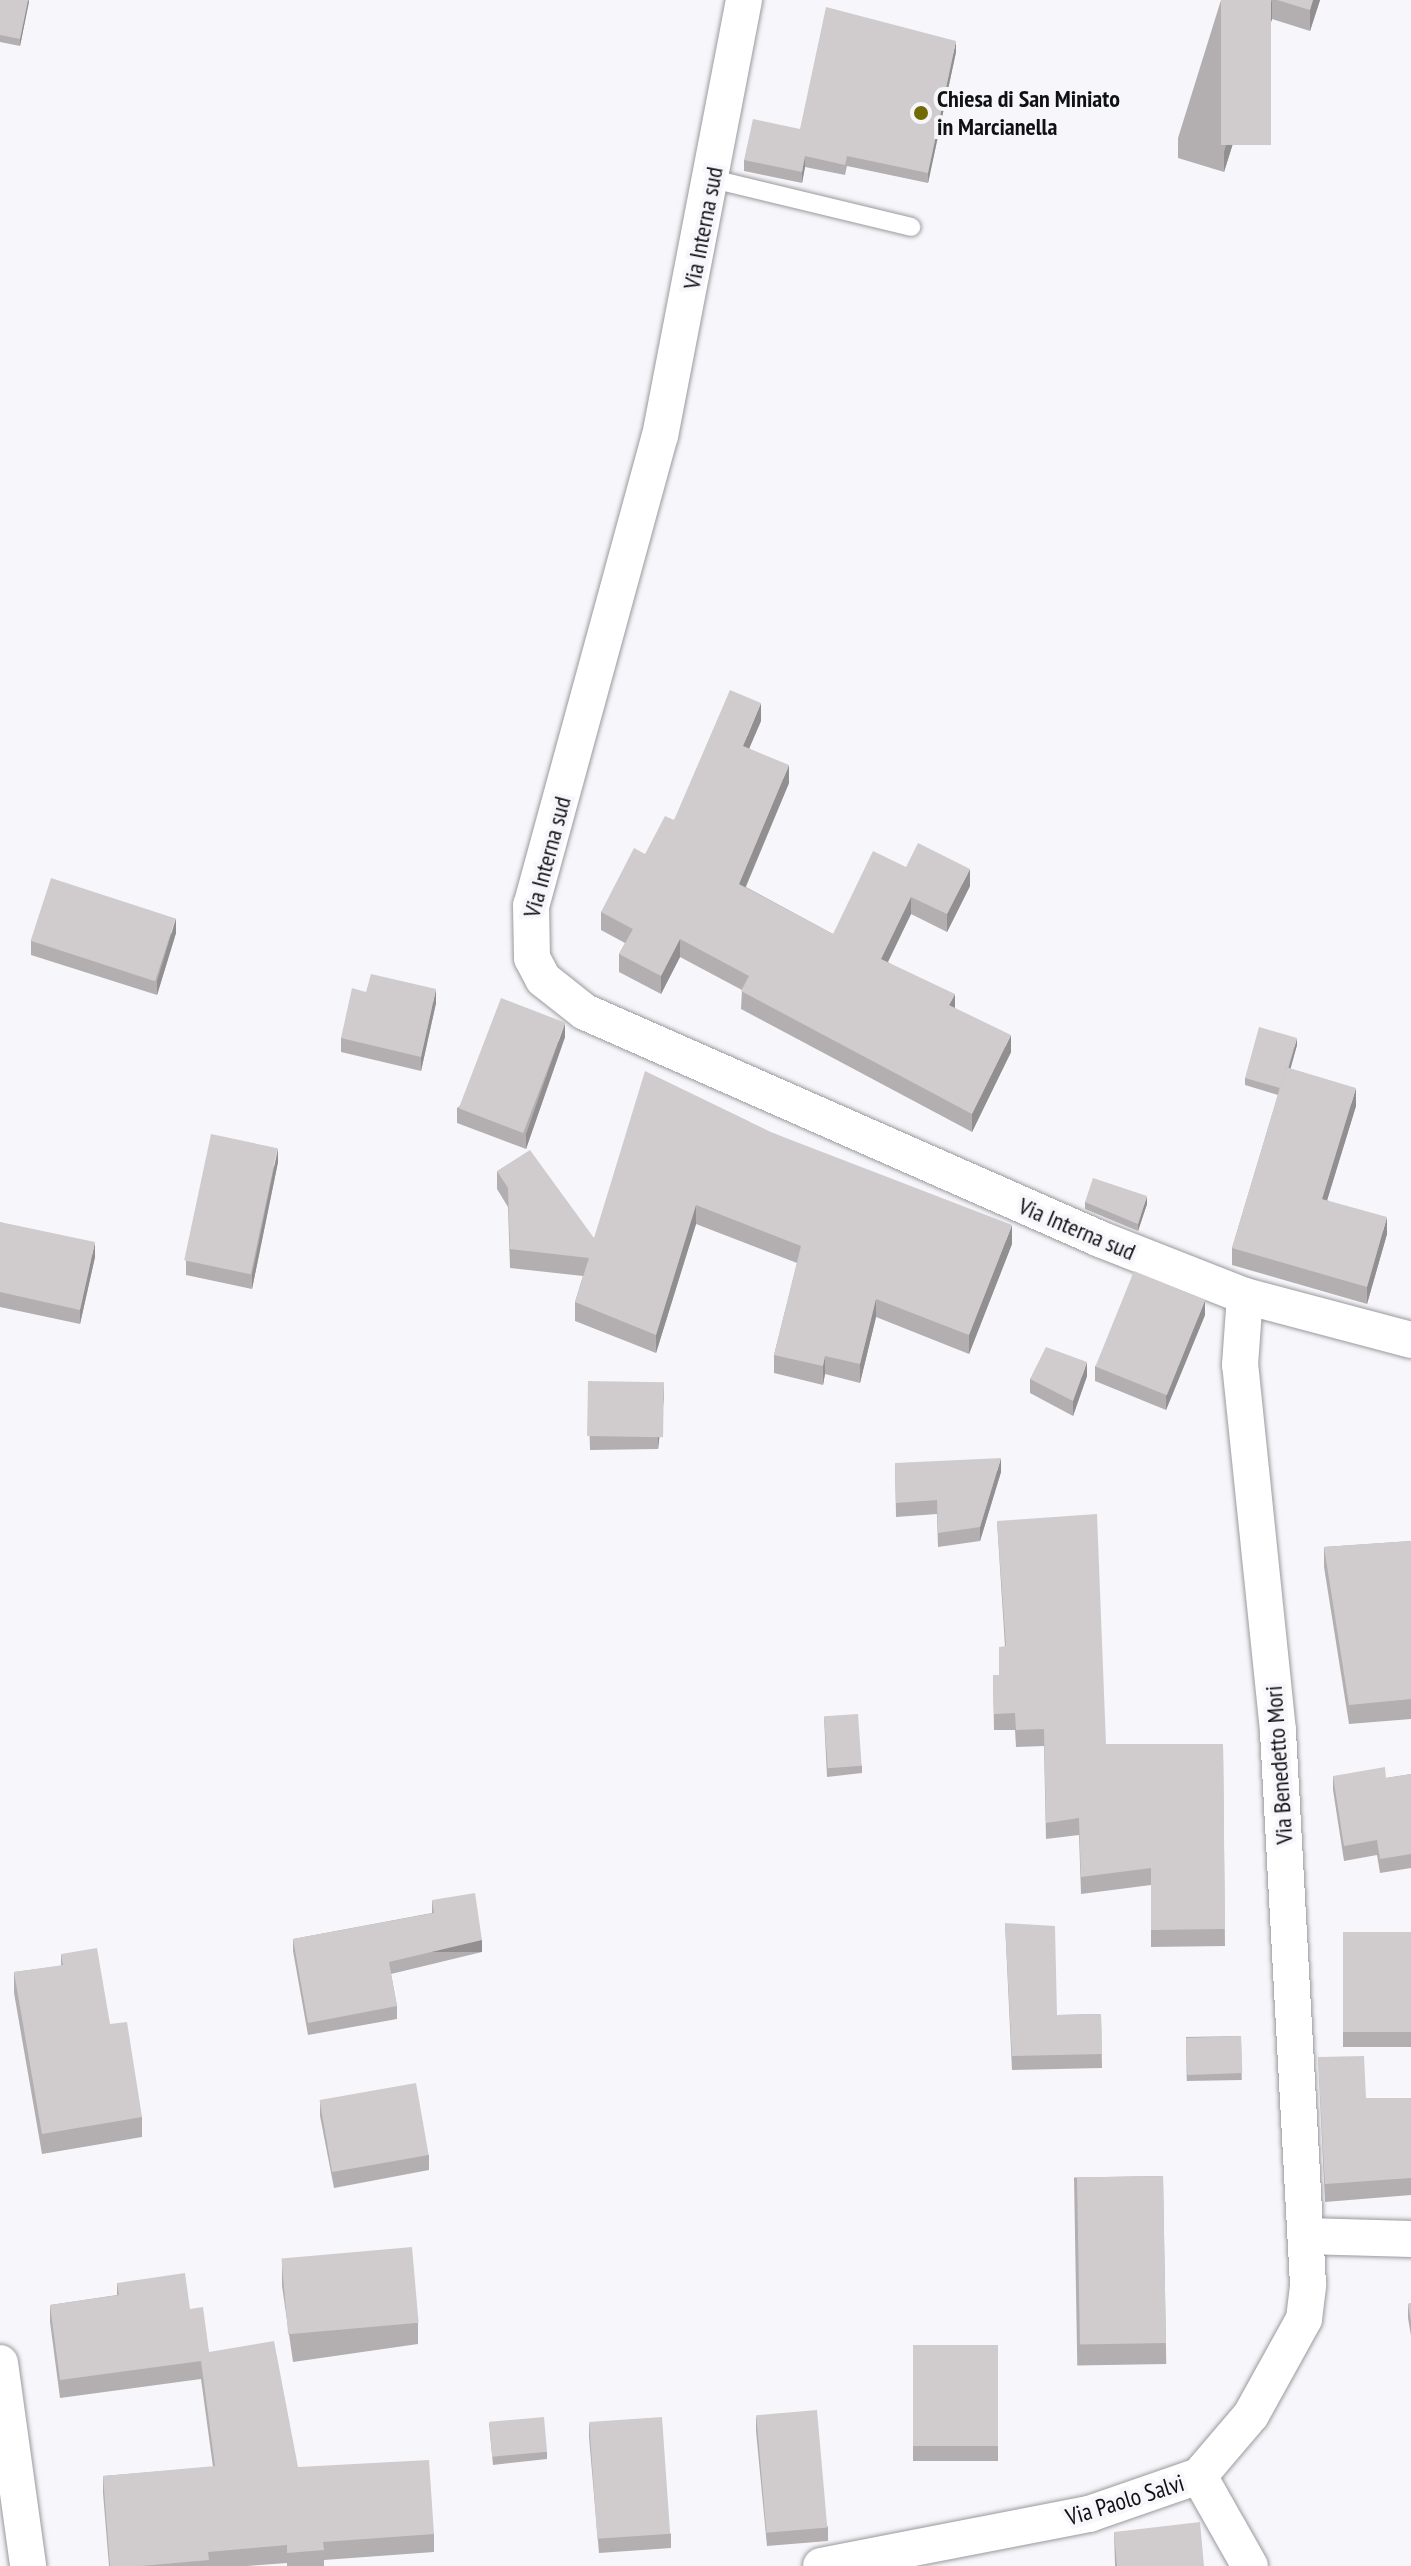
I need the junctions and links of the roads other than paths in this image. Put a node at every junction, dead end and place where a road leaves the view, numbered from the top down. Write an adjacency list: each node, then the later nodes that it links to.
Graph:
1 (744, 0): 2 (street, Via Interna sud)
2 (713, 179): 3 (lane); 4 (street, Via Interna sud)
3 (911, 227)
4 (1245, 1296): 5 (street, Via Interna sud); 6 (street, Via Benedetto Mori)
5 (1411, 1340)
6 (1306, 2236): 7 (street); 9 (street, Via Paolo Salvi)
7 (1411, 2239)
8 (0, 2363): 10 (street)
9 (1199, 2476): 11 (street, Via Paolo Salvi); 12 (street)
10 (28, 2566)
11 (821, 2566)
12 (1250, 2566)

